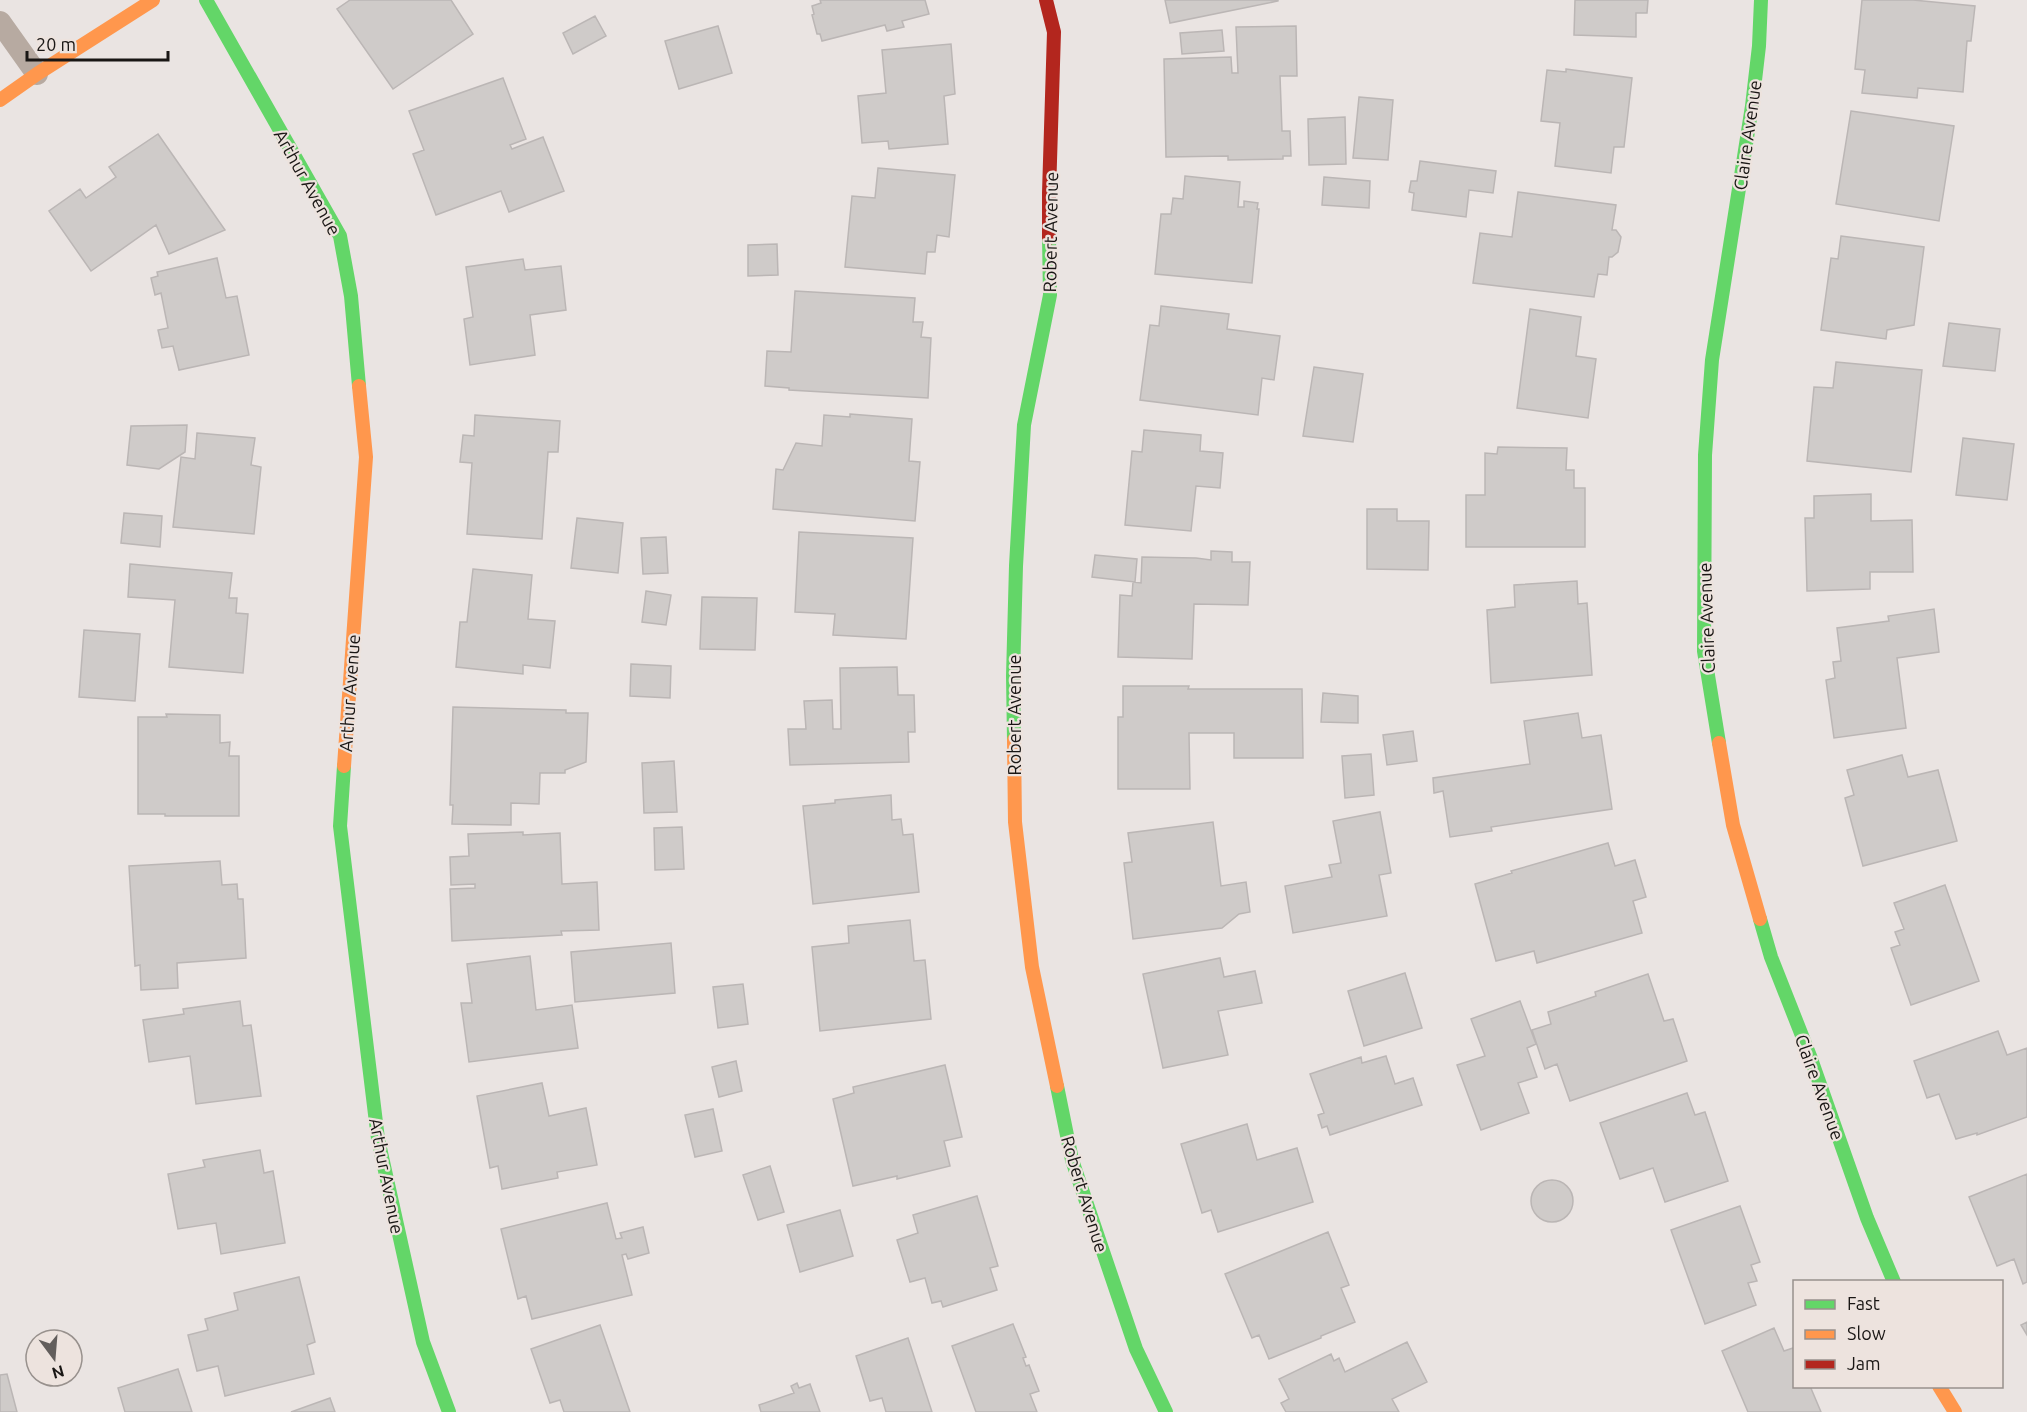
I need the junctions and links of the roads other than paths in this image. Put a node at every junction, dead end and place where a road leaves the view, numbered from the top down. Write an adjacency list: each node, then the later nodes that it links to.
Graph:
1 (153, 0): 6 (street)
2 (206, 0): 10 (street, Arthur Avenue)
3 (1046, 0): 11 (street, Robert Avenue)
4 (1761, 0): 8 (street, Claire Avenue)
5 (0, 22): 6 (lane)
6 (36, 74): 7 (street)
7 (0, 100)
8 (1894, 1280)
9 (1940, 1388): 12 (street)
10 (449, 1412)
11 (1166, 1412)
12 (1955, 1412)

